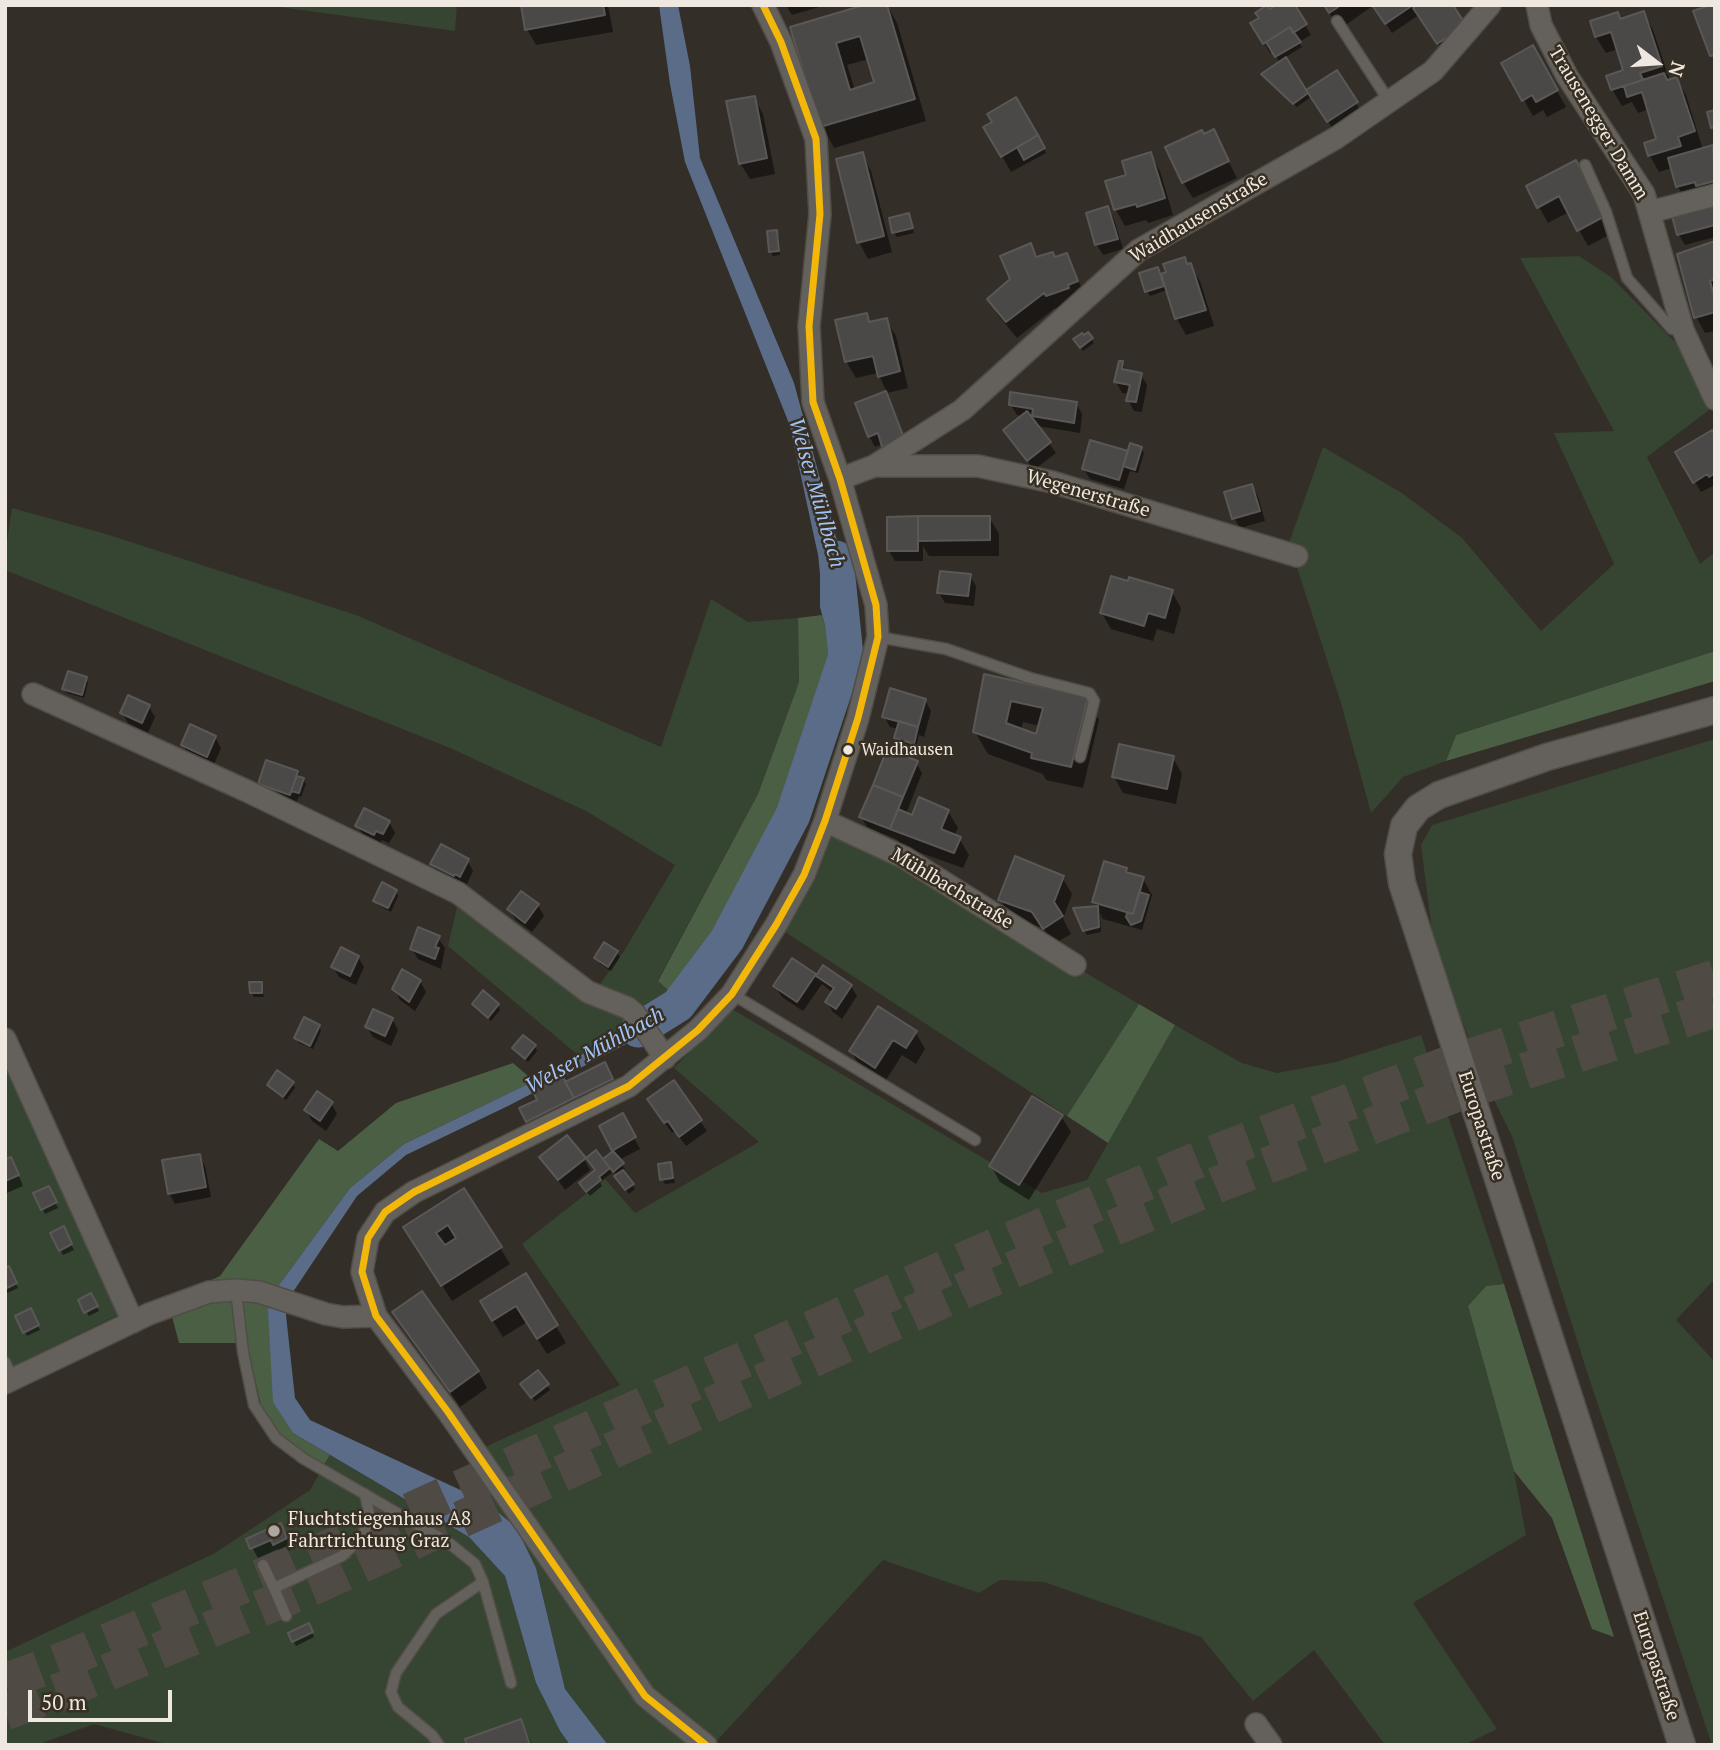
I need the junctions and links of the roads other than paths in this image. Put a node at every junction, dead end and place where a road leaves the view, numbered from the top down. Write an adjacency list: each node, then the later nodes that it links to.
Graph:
1 (763, 5): 12 (street)
2 (1490, 5): 5 (street, Waidhausenstraße)
3 (1537, 5): 8 (street, Trausenegger Damm)
4 (1337, 21): 5 (lane)
5 (1389, 101): 11 (street, Waidhausenstraße)
6 (1584, 165): 9 (lane)
7 (1715, 195): 8 (street)
8 (1650, 212): 9 (street, Trausenegger Damm)
9 (1684, 330): 10 (street, Trausenegger Damm)
10 (1715, 399)
11 (874, 466): 12 (street, Waidhausenstraße); 13 (street, Wegenerstraße)
12 (840, 479): 14 (street)
13 (1297, 556)
14 (878, 637): 17 (lane); 18 (street)
15 (33, 694): 22 (street)
16 (1715, 710): 38 (street, Europastraße)
17 (1080, 757)
18 (825, 821): 19 (street, Mühlbachstraße); 20 (street)
19 (1075, 965)
20 (732, 994): 22 (street); 23 (lane)
21 (5, 1039): 26 (street)
22 (660, 1049): 25 (street)
23 (975, 1140)
24 (236, 1290): 25 (street); 26 (street); 28 (lane)
25 (376, 1316): 36 (street)
26 (133, 1322): 27 (street)
27 (8, 1375)
28 (365, 1494): 30 (lane); 31 (lane)
29 (263, 1565): 31 (lane)
30 (483, 1582): 33 (lane); 35 (lane)
31 (274, 1588): 32 (lane)
32 (286, 1616)
33 (511, 1683)
34 (1256, 1724): 37 (street)
35 (439, 1745)
36 (706, 1745)
37 (1271, 1745)
38 (1682, 1745)

